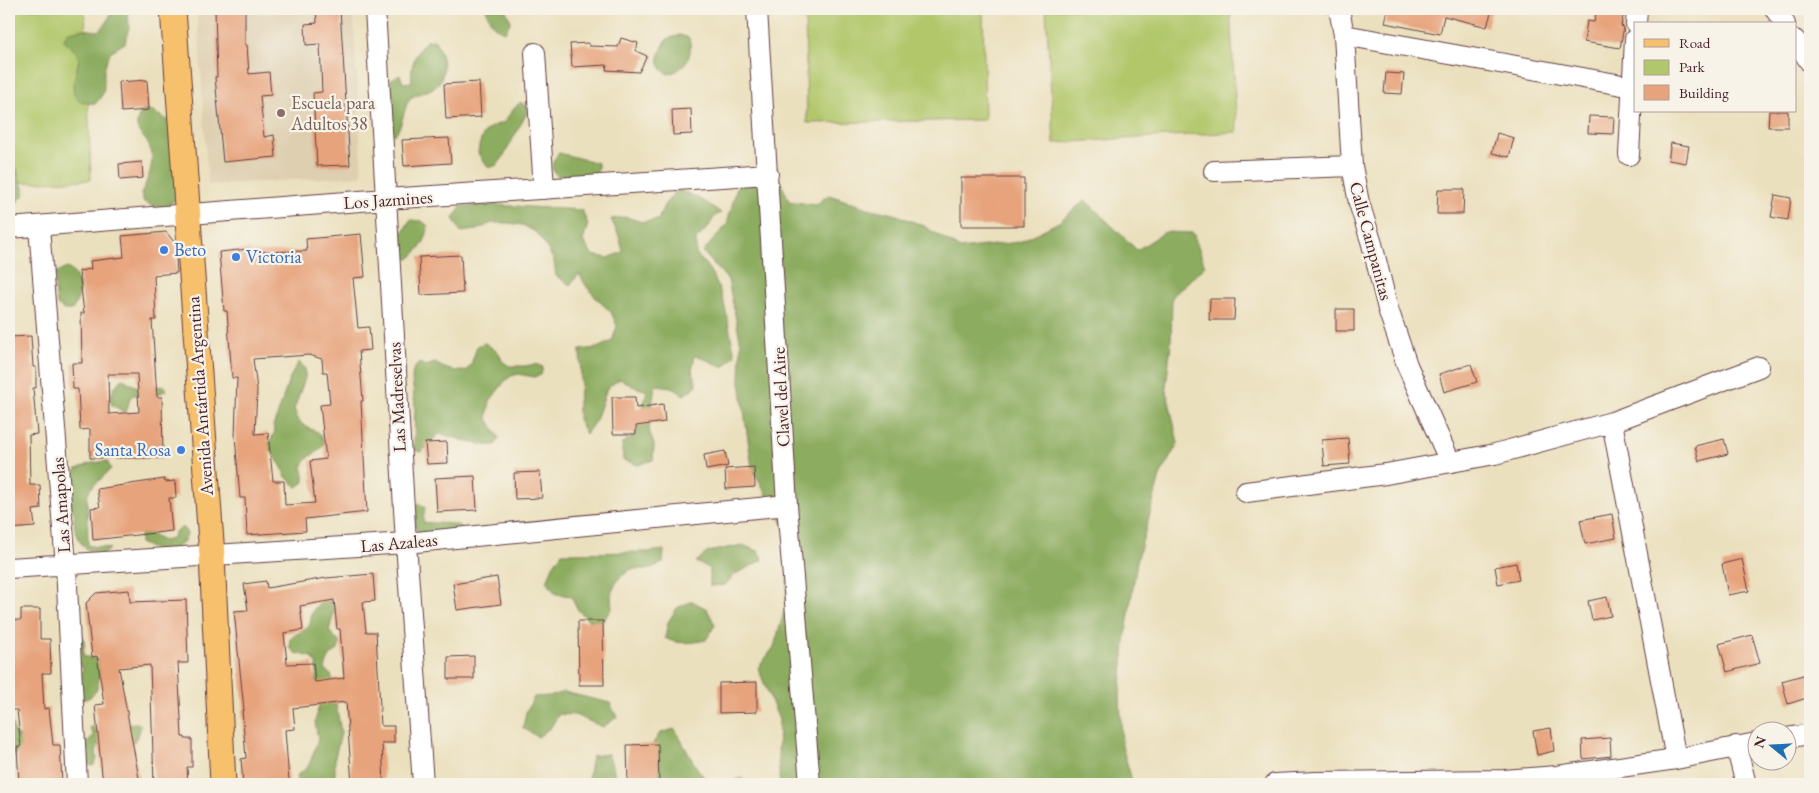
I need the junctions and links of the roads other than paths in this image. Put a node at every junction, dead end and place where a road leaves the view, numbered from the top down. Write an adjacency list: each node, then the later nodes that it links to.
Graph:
1 (173, 9): 21 (main road, Avenida Antártida Argentina)
2 (375, 9): 20 (street, Las Madreselvas)
3 (757, 9): 18 (street, Clavel del Aire)
4 (1339, 9): 9 (street, Calle Campanitas)
5 (1637, 9): 7 (street)
6 (1774, 9): 8 (street)
7 (1636, 22)
8 (1784, 22)
9 (1344, 35): 14 (street); 16 (street, Calle Campanitas)
10 (1796, 41): 12 (street)
11 (535, 52): 19 (street)
12 (1810, 62)
13 (1634, 63): 14 (street)
14 (1633, 87): 15 (street)
15 (1629, 155)
16 (1352, 166): 17 (street); 26 (street, Calle Campanitas)
17 (1214, 171)
18 (768, 174): 19 (street, Los Jazmines); 28 (street, Clavel del Aire)
19 (544, 189): 20 (street, Los Jazmines)
20 (386, 199): 21 (street, Los Jazmines); 29 (street, Las Madreselvas)
21 (187, 215): 22 (street, Los Jazmines); 30 (main road, Avenida Antártida Argentina)
22 (39, 227): 23 (street, Los Jazmines); 31 (street, Las Amapolas)
23 (9, 228)
24 (1759, 367): 25 (street)
25 (1612, 422): 26 (street); 37 (street)
26 (1450, 462): 27 (street)
27 (1246, 492)
28 (787, 505): 29 (street, Las Azaleas); 43 (street, Clavel del Aire)
29 (406, 543): 30 (street, Las Azaleas); 42 (street, Las Madreselvas)
30 (212, 556): 31 (street, Las Azaleas); 41 (main road, Avenida Antártida Argentina)
31 (66, 566): 32 (street, Las Azaleas); 40 (street, Las Amapolas)
32 (9, 568)
33 (1810, 734): 34 (street)
34 (1796, 736)
35 (1746, 744): 36 (street)
36 (1736, 746): 37 (street); 45 (street)
37 (1676, 759): 38 (street)
38 (1556, 780): 39 (street)
39 (1316, 783): 44 (street)
40 (77, 784)
41 (222, 784)
42 (423, 784)
43 (810, 784)
44 (1275, 784)
45 (1746, 784)

